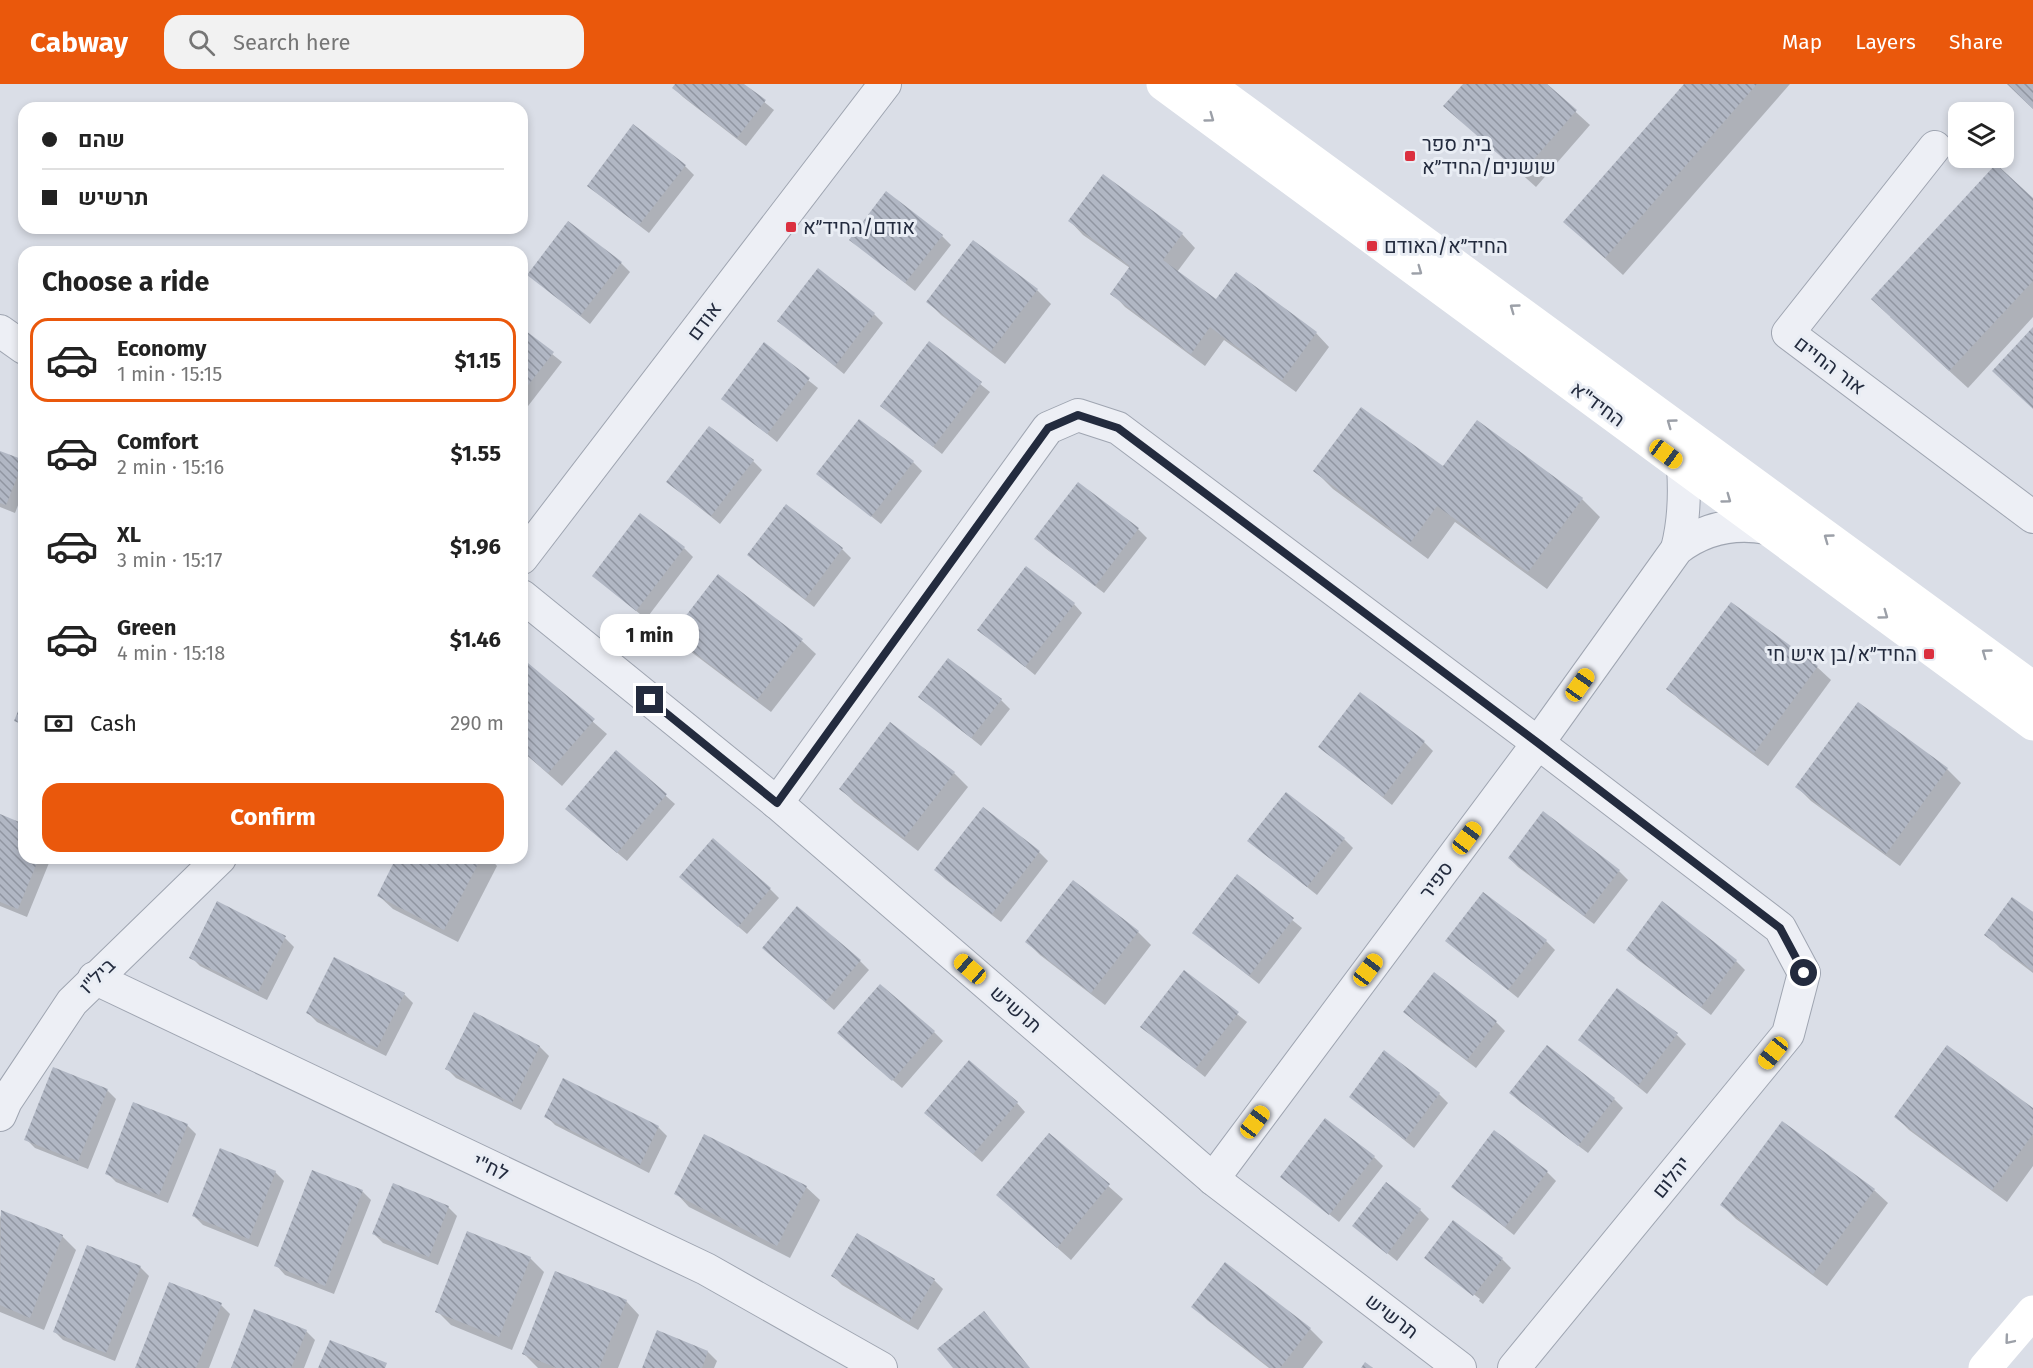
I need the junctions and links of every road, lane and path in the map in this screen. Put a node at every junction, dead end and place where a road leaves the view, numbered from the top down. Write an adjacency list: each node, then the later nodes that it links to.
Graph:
1 (885, 84): 11 (street, אודם)
2 (1163, 84): 7 (street, החיד"א, one-way to 7)
3 (1207, 84): 13 (street, החיד"א, one-way to 3)
4 (1935, 147): 8 (street, אור החיים)
5 (0, 331): 6 (street)
6 (18, 344)
7 (1683, 467): 9 (street, החיד"א, one-way to 9); 10 (street, ספיר)
8 (2033, 517)
9 (1767, 528): 10 (street, ספיר); 14 (street, החיד"א, one-way to 14)
10 (1677, 549): 15 (street, ספיר)
11 (528, 550)
12 (528, 601): 16 (street, תרשיש)
13 (2033, 688)
14 (2033, 724)
15 (1538, 743): 16 (street); 20 (street, ספיר); 24 (street, יהלום)
16 (777, 803): 20 (street, תרשיש)
17 (213, 864): 18 (street, ביל"ו)
18 (94, 978): 19 (street, ביל"ו); 22 (street, לח"י)
19 (0, 1115)
20 (1213, 1179): 23 (street, תרשיש)
21 (2033, 1311): 25 (street, one-way to 25)
22 (881, 1368)
23 (1460, 1368)
24 (1514, 1368)
25 (1985, 1368)

